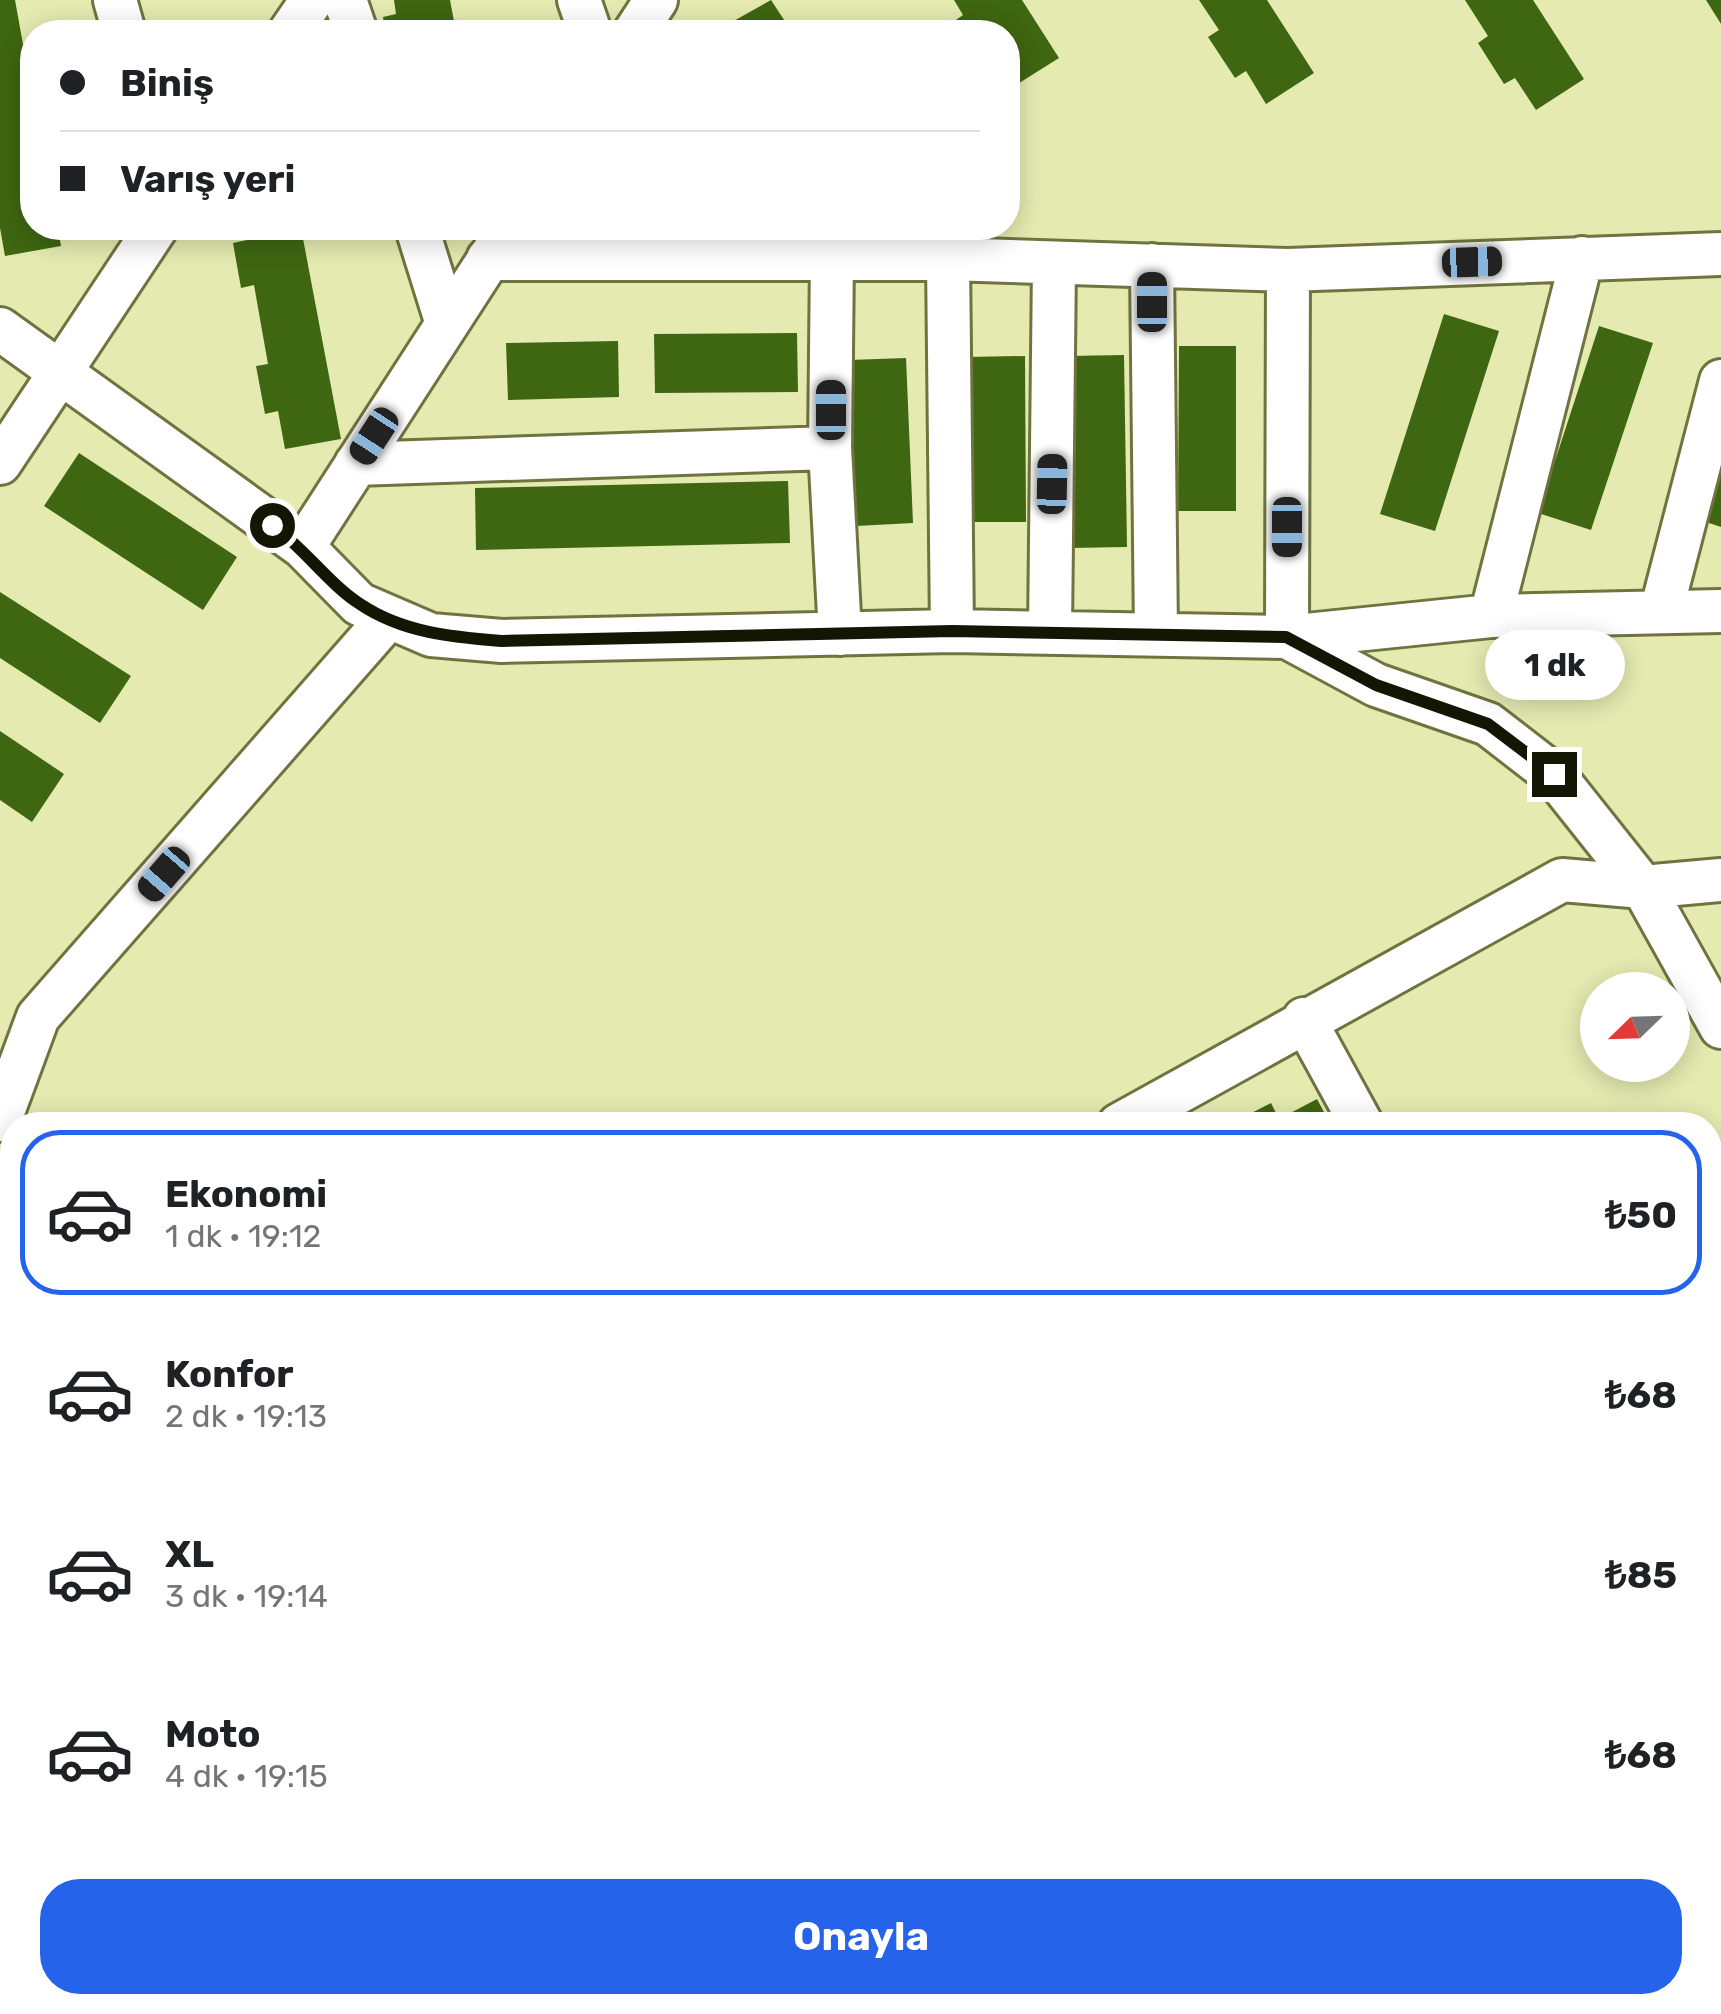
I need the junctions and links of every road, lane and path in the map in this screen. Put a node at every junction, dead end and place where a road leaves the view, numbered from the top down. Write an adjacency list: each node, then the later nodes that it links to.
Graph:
1 (148, 240): 13 (street)
2 (420, 240): 11 (street)
3 (499, 243): 5 (street); 11 (street)
4 (1721, 254): 7 (street)
5 (832, 257): 6 (street); 15 (street)
6 (948, 258): 8 (street); 23 (street)
7 (1582, 258): 10 (street); 21 (street)
8 (1054, 263): 9 (street); 24 (street)
9 (1152, 265): 10 (street); 26 (street)
10 (1288, 270): 27 (street)
11 (447, 324): 17 (street)
12 (0, 329): 13 (street)
13 (58, 371): 16 (street); 18 (street)
14 (1721, 381): 20 (street)
15 (830, 448): 17 (street); 25 (street)
16 (0, 462)
17 (356, 464): 18 (street)
18 (303, 547): 22 (street)
19 (1721, 611): 20 (street)
20 (1661, 612): 21 (street)
21 (1491, 616): 27 (street)
22 (388, 617): 25 (street); 32 (street)
23 (952, 631): 24 (street); 25 (street)
24 (1050, 632): 26 (street)
25 (840, 634)
26 (1156, 634): 27 (street)
27 (1286, 637): 29 (street)
28 (1721, 880): 29 (street)
29 (1644, 888): 30 (street); 31 (street)
30 (1304, 1020): 33 (street); 34 (street)
31 (1721, 1027)
32 (3, 1112)
33 (1145, 1112)
34 (1355, 1112)

